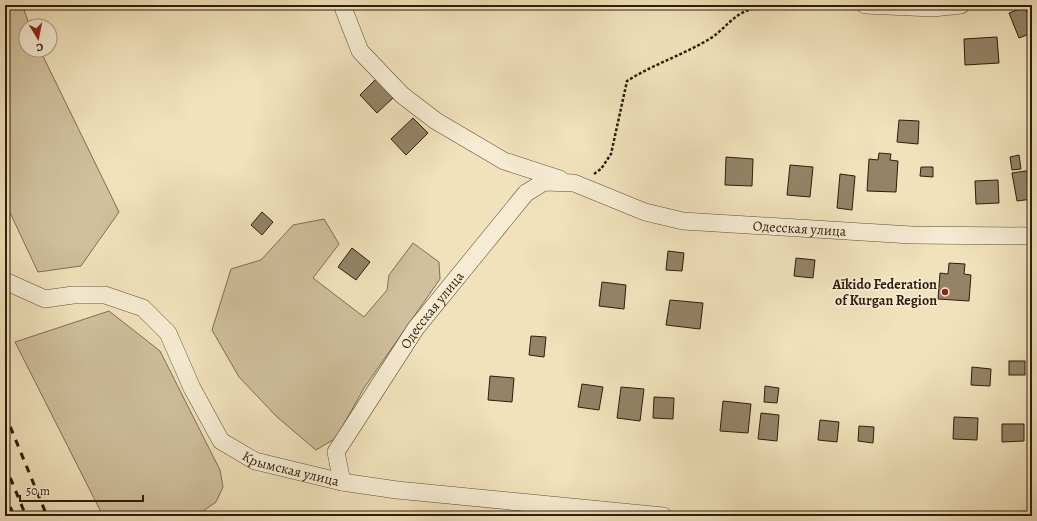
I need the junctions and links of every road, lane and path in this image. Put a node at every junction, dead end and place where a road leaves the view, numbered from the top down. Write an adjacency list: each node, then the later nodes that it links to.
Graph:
1 (342, 5): 5 (street, Одесская улица)
2 (771, 5): 5 (path)
3 (865, 5): 4 (street)
4 (961, 5)
5 (574, 183): 6 (street, Одесская улица); 8 (street, Одесская улица)
6 (1032, 236)
7 (5, 281): 8 (street, Крымская улица)
8 (342, 482): 9 (street, Крымская улица)
9 (663, 516)

